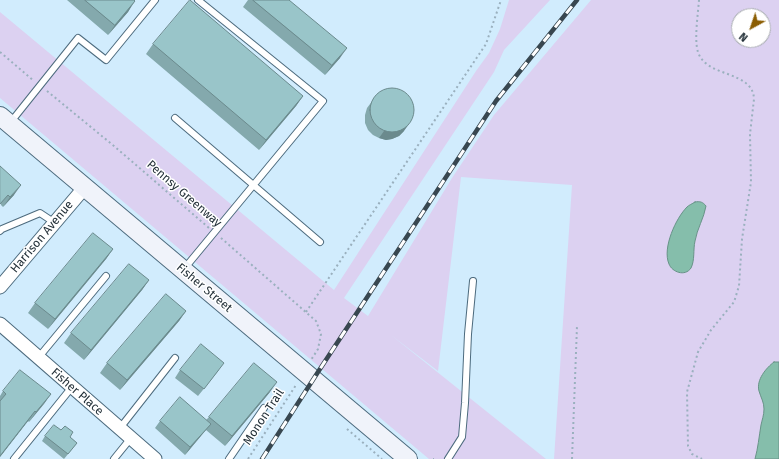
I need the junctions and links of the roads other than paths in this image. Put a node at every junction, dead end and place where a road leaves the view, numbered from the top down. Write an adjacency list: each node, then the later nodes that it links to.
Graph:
1 (155, 0): 4 (lane)
2 (198, 0): 5 (lane)
3 (175, 118): 5 (lane)
4 (5, 120): 6 (street, Fisher Street)
5 (253, 185): 9 (lane); 10 (lane)
6 (85, 187): 7 (street, Harrison Avenue); 10 (street, Fisher Street)
7 (54, 223): 8 (lane); 13 (street, Harrison Avenue)
8 (0, 231)
9 (320, 242)
10 (183, 270): 25 (street, Fisher Street)
11 (106, 276): 15 (lane)
12 (472, 281): 26 (lane)
13 (0, 288)
14 (0, 324): 15 (street, Fisher Place)
15 (38, 358): 17 (street, Fisher Place)
16 (175, 358): 19 (lane)
17 (72, 387): 19 (street, Fisher Place); 21 (lane)
18 (264, 408): 24 (lane)
19 (120, 428): 20 (street, Fisher Place)
20 (131, 438): 22 (lane); 23 (street, Fisher Place)
21 (14, 459)
22 (114, 459)
23 (155, 459)
24 (229, 459)
25 (408, 459)
26 (448, 459)

